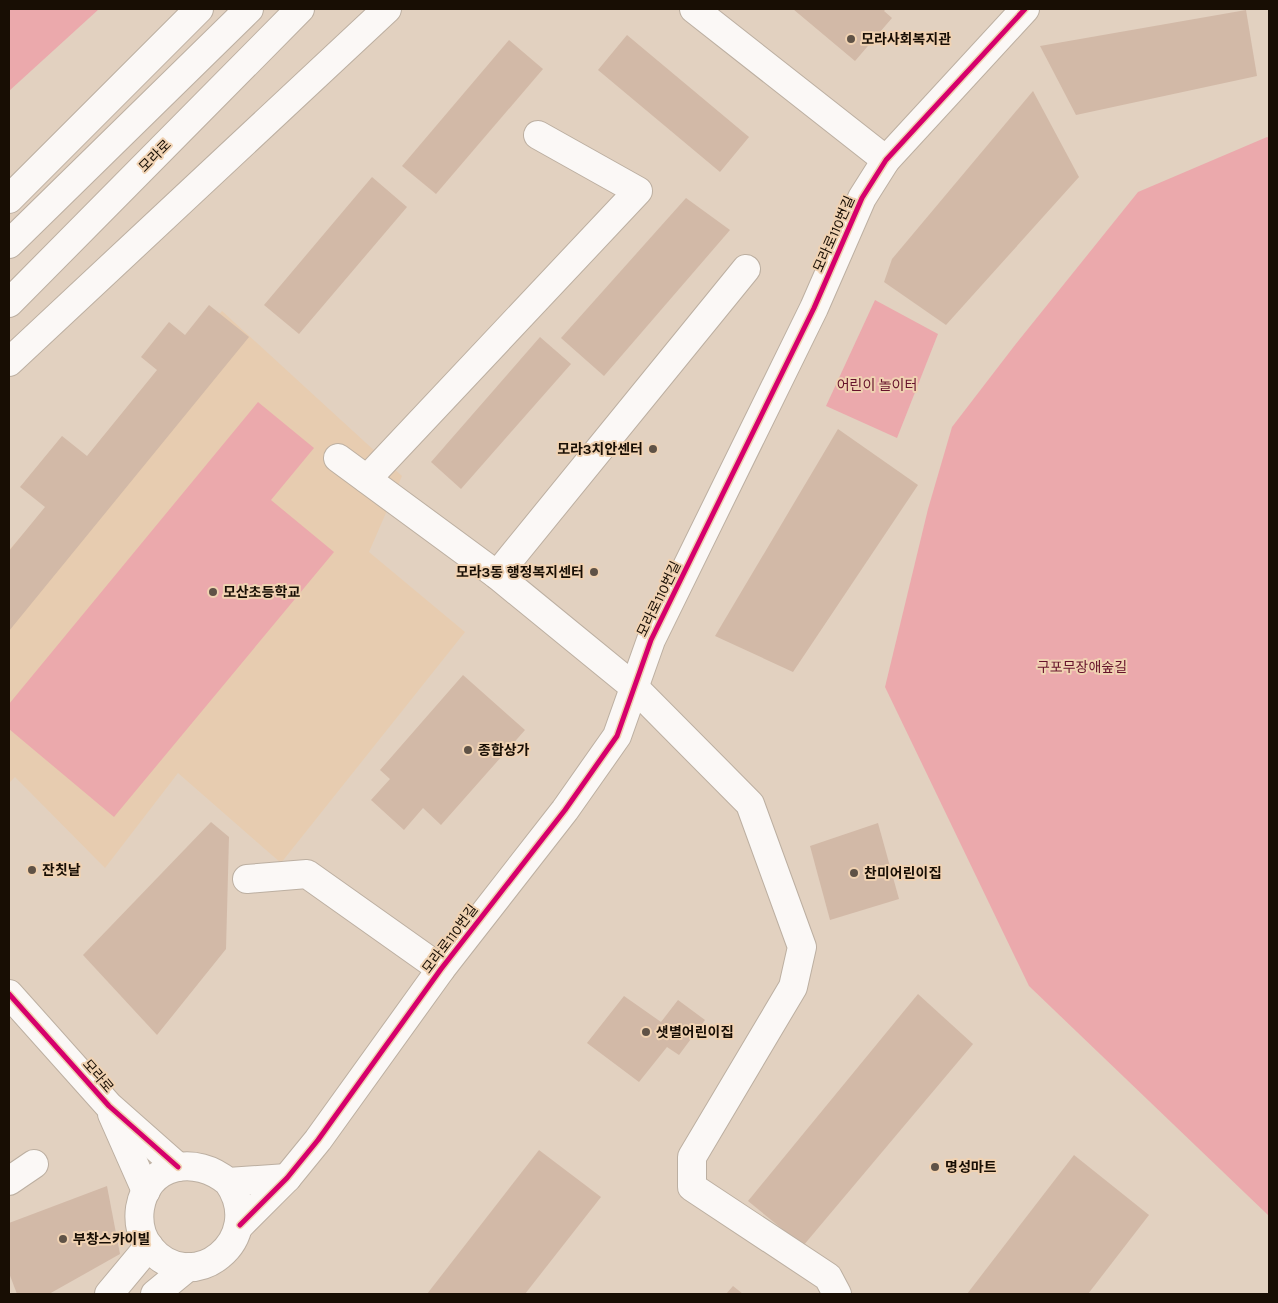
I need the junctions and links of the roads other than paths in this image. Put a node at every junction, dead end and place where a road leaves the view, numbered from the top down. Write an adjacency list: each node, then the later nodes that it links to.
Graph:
1 (199, 9): 9 (main road)
2 (249, 9): 10 (main road)
3 (300, 9): 12 (main road, 모라로)
4 (387, 9): 13 (main road)
5 (694, 9): 8 (main road)
6 (1025, 9): 8 (main road, 모라로110번길)
7 (538, 135): 15 (main road)
8 (886, 160): 17 (main road, 모라로110번길)
9 (9, 199)
10 (9, 244)
11 (746, 269): 16 (main road)
12 (10, 301)
13 (9, 362)
14 (338, 458): 15 (main road)
15 (367, 479): 16 (main road)
16 (497, 575): 17 (main road)
17 (634, 687): 19 (main road, 모라로110번길); 33 (main road)
18 (247, 879): 19 (main road)
19 (441, 969): 24 (main road, 모라로110번길)
20 (9, 994): 21 (main road, 모라로)
21 (109, 1106): 23 (main road, 모라로); 27 (main road, 모라로)
22 (34, 1164): 25 (main road)
23 (178, 1166): 26 (main road); 27 (main road)
24 (287, 1178): 26 (main road); 28 (main road, 모라로110번길)
25 (9, 1180)
26 (228, 1182): 28 (main road)
27 (146, 1191): 29 (main road)
28 (240, 1225): 30 (main road, 모라로110번길)
29 (149, 1246): 30 (main road); 31 (main road)
30 (188, 1267): 32 (main road, 모라로110번길)
31 (109, 1294)
32 (154, 1294)
33 (837, 1294)

